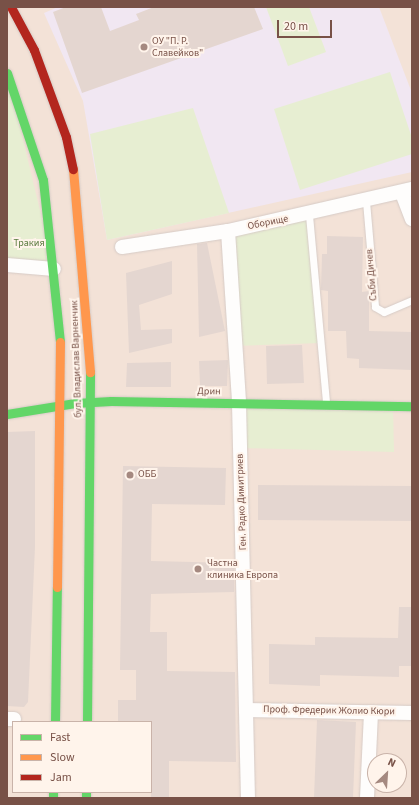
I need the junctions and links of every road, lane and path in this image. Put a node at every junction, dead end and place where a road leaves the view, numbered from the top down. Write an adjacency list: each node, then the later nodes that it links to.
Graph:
1 (11, 7): 12 (main road, бул. Владислав Варненчик)
2 (7, 73): 10 (main road, бул. Владислав Варненчик)
3 (407, 191): 4 (street, Оборище); 6 (street)
4 (366, 201): 5 (street, Оборище); 11 (lane, Съби Дичев)
5 (309, 215): 7 (street, Оборище); 15 (lane)
6 (412, 219)
7 (228, 231): 8 (street, Оборище); 13 (street, Ген. Радко Димитриев)
8 (122, 247)
9 (7, 265): 10 (street)
10 (54, 269): 14 (main road, бул. Владислав Варненчик)
11 (412, 300)
12 (91, 402): 13 (main road, Дрин); 14 (main road, Дрин); 22 (main road, бул. Владислав Варненчик)
13 (239, 403): 15 (main road, Дрин); 18 (street, Ген. Радко Димитриев)
14 (62, 405): 17 (main road, Дрин); 21 (main road, бул. Владислав Варненчик)
15 (326, 405): 16 (main road, Дрин)
16 (412, 406)
17 (7, 414)
18 (246, 710): 19 (street, Проф. Фредерик Жолио Кюри); 23 (street, Ген. Радко Димитриев)
19 (371, 712): 20 (street, Проф. Фредерик Жолио Кюри); 24 (street)
20 (412, 713)
21 (55, 721)
22 (87, 721)
23 (248, 798)
24 (367, 798)

